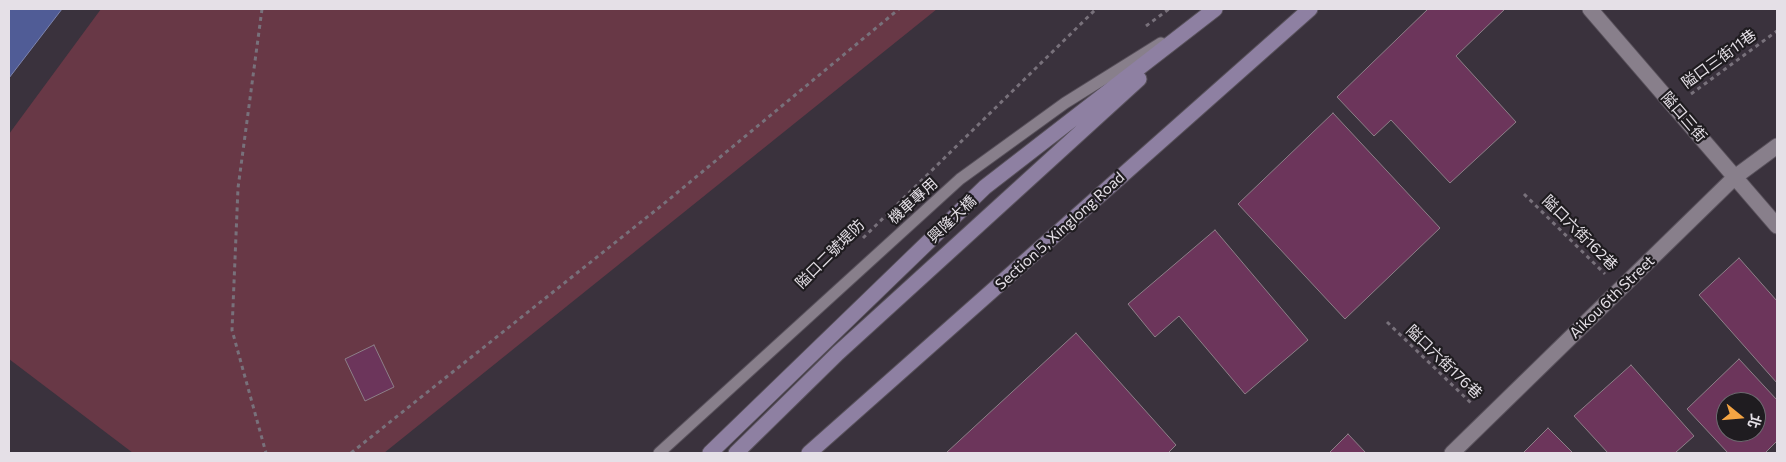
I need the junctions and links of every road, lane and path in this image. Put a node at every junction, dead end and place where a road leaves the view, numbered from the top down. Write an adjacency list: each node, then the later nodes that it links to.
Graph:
1 (262, 9): 17 (path)
2 (899, 9): 18 (path)
3 (1096, 9): 13 (path, 隘口二號堤防)
4 (1215, 9): 19 (lane, 機車專用); 20 (street, 興隆大橋); 21 (street)
5 (1310, 9): 22 (street, Section 5, Xinglong Road)
6 (1590, 9): 8 (street, 隘口三街)
7 (1777, 31): 8 (path, 隘口三街11巷)
8 (1674, 106): 10 (street, 隘口三街)
9 (1777, 146): 10 (street, Aikou 6th Street)
10 (1735, 177): 12 (street, 隘口三街); 14 (street, Aikou 6th Street)
11 (1524, 194): 14 (path, 隘口六街162巷)
12 (1777, 226)
13 (861, 239)
14 (1620, 289): 16 (street, Aikou 6th Street)
15 (1387, 322): 16 (path, 隘口六街176巷)
16 (1487, 419): 23 (street, Aikou 6th Street)
17 (266, 453)
18 (351, 453)
19 (659, 453)
20 (710, 453)
21 (736, 453)
22 (809, 453)
23 (1452, 453)

